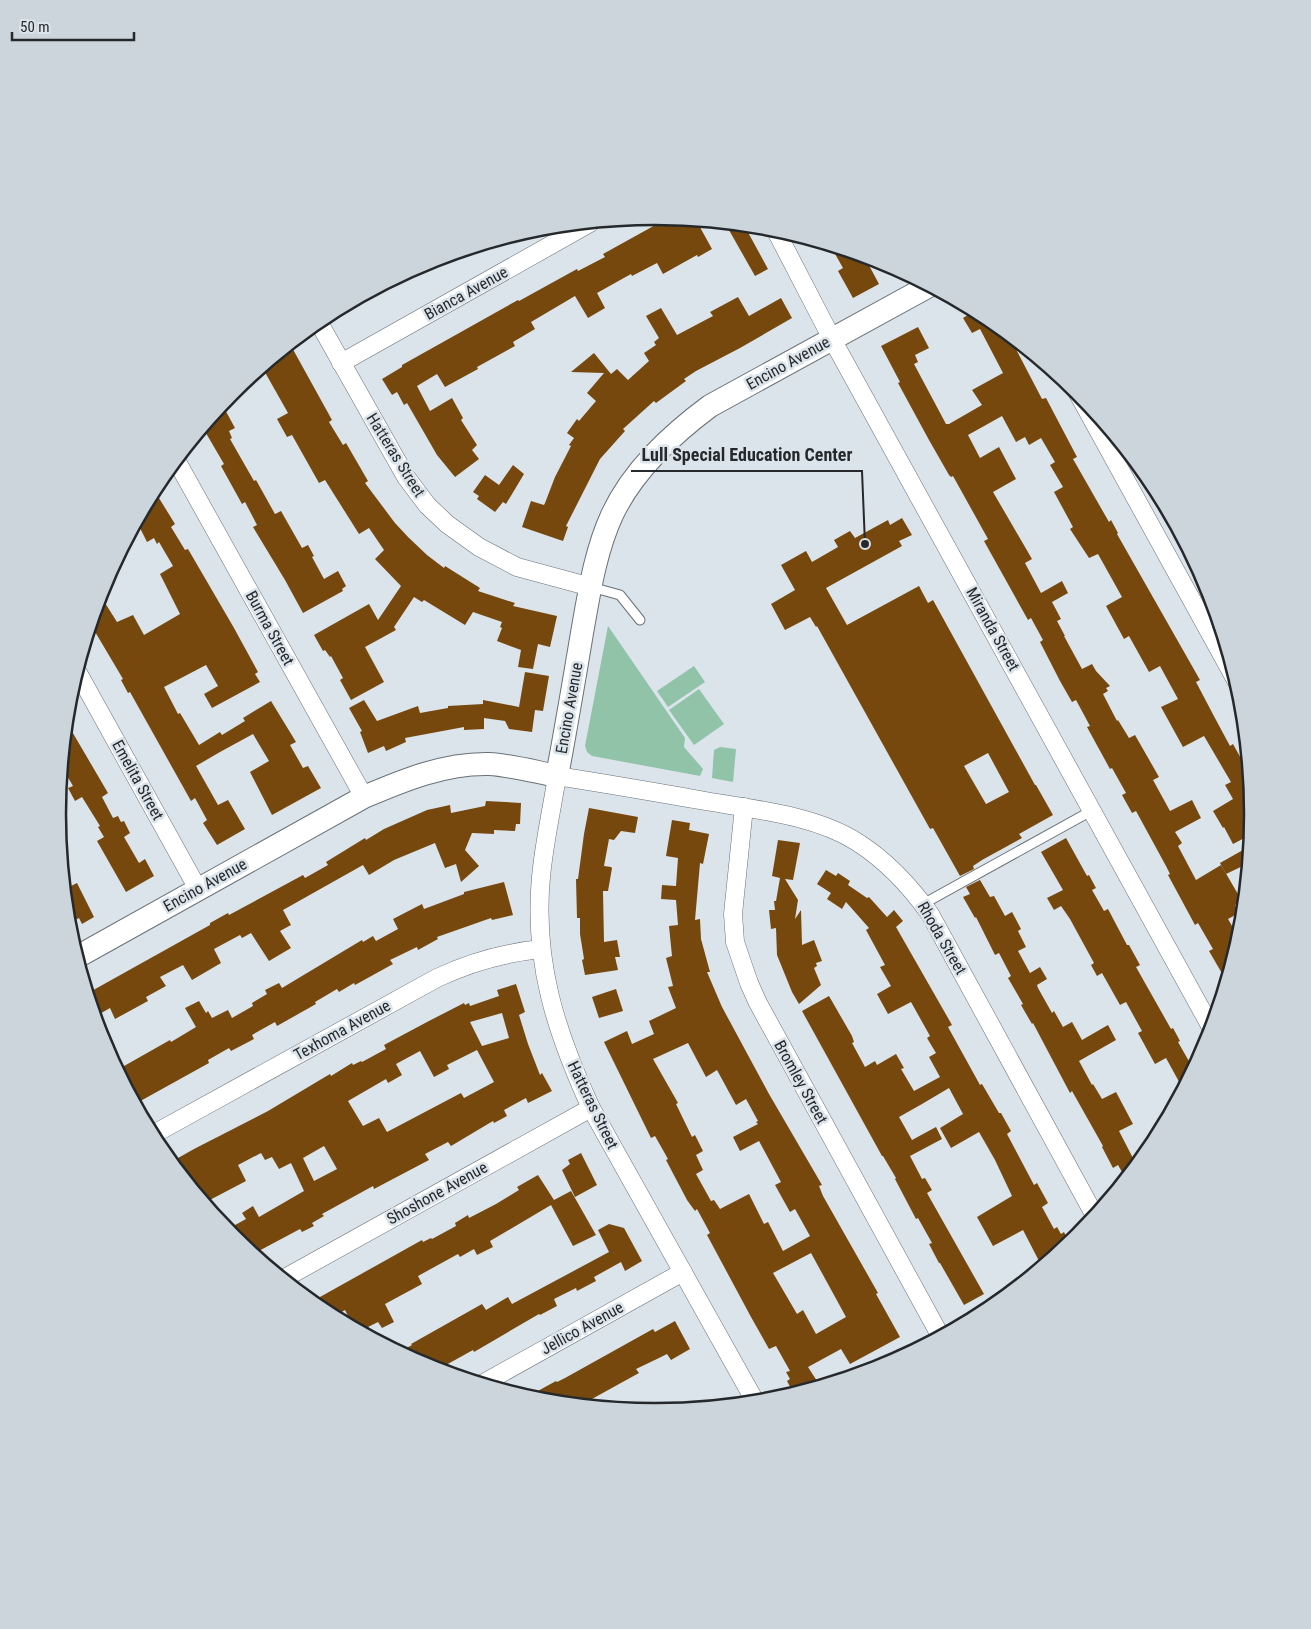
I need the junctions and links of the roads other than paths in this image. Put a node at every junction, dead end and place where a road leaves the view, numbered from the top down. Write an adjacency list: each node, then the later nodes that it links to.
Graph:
1 (577, 230): 6 (street, Bianca Avenue)
2 (779, 239): 5 (street, Miranda Street)
3 (923, 290): 5 (street, Encino Avenue)
4 (323, 329): 6 (street, Hatteras Street)
5 (832, 339): 9 (street, Encino Avenue); 16 (street, Miranda Street)
6 (342, 363): 9 (street, Hatteras Street)
7 (1092, 418): 11 (street)
8 (180, 467): 14 (street, Burma Street)
9 (591, 587): 10 (lane); 13 (street, Encino Avenue)
10 (640, 620)
11 (1224, 658)
12 (82, 680): 17 (street, Emelita Street)
13 (557, 776): 14 (street, Encino Avenue); 15 (street, Rhoda Street); 19 (street, Hatteras Street)
14 (364, 797): 17 (street, Encino Avenue)
15 (744, 808): 18 (street, Rhoda Street); 27 (street, Bromley Street)
16 (1093, 810): 18 (lane); 21 (street, Miranda Street)
17 (198, 889): 20 (street, Encino Avenue)
18 (923, 904): 24 (street, Rhoda Street)
19 (541, 949): 22 (street, Hatteras Street); 23 (street, Texhoma Avenue)
20 (83, 954)
21 (1207, 1020)
22 (592, 1108): 25 (street, Hatteras Street); 26 (street, Shoshone Avenue)
23 (159, 1131)
24 (1093, 1210)
25 (683, 1272): 28 (street, Jellico Avenue); 29 (street, Hatteras Street)
26 (288, 1275)
27 (938, 1331)
28 (490, 1380)
29 (752, 1395)

